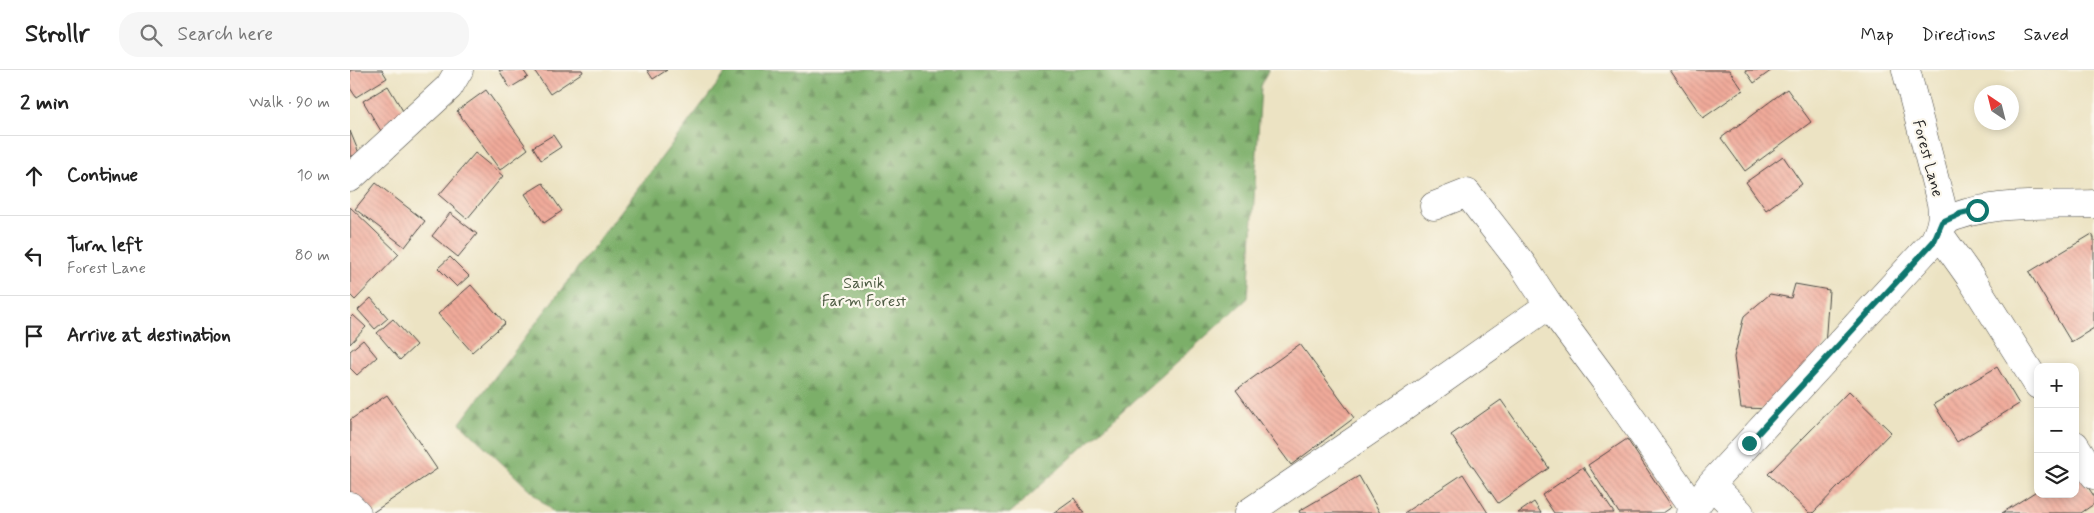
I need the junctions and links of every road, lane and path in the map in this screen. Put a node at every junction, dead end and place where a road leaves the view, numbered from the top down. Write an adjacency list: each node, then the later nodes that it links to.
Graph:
1 (458, 70): 3 (street)
2 (1906, 70): 6 (street, Forest Lane)
3 (350, 178)
4 (2094, 204): 6 (street)
5 (1434, 206): 7 (street)
6 (1940, 227): 8 (street); 11 (street)
7 (1549, 305): 13 (street); 15 (street)
8 (2034, 379)
9 (2079, 451): 10 (street)
10 (2094, 475)
11 (1711, 484): 13 (street); 16 (street)
12 (350, 506): 14 (street)
13 (1692, 511)
14 (357, 513)
15 (1248, 513)
16 (1740, 513)

